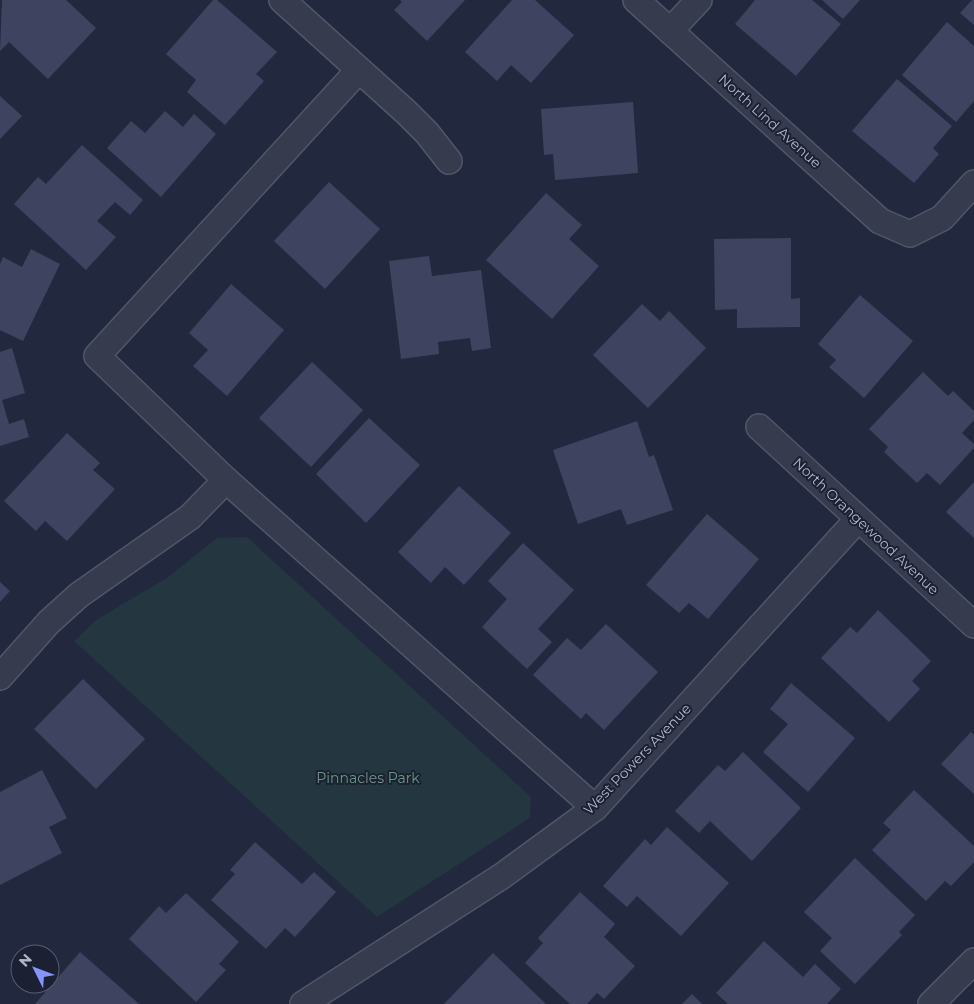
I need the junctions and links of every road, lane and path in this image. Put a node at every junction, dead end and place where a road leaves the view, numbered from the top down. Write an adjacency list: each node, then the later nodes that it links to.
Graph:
1 (282, 0): 5 (street)
2 (636, 0): 4 (street, North Lind Avenue)
3 (698, 0): 4 (street)
4 (670, 31): 7 (street, North Lind Avenue)
5 (358, 71): 6 (street); 9 (street)
6 (449, 161)
7 (974, 183)
8 (759, 427): 10 (street, North Orangewood Avenue)
9 (226, 480): 12 (street); 13 (street)
10 (858, 519): 11 (street, North Orangewood Avenue); 13 (street, West Powers Avenue)
11 (974, 624)
12 (0, 677)
13 (595, 808): 15 (street, West Powers Avenue)
14 (970, 973): 16 (street)
15 (304, 1004)
16 (931, 1004)

